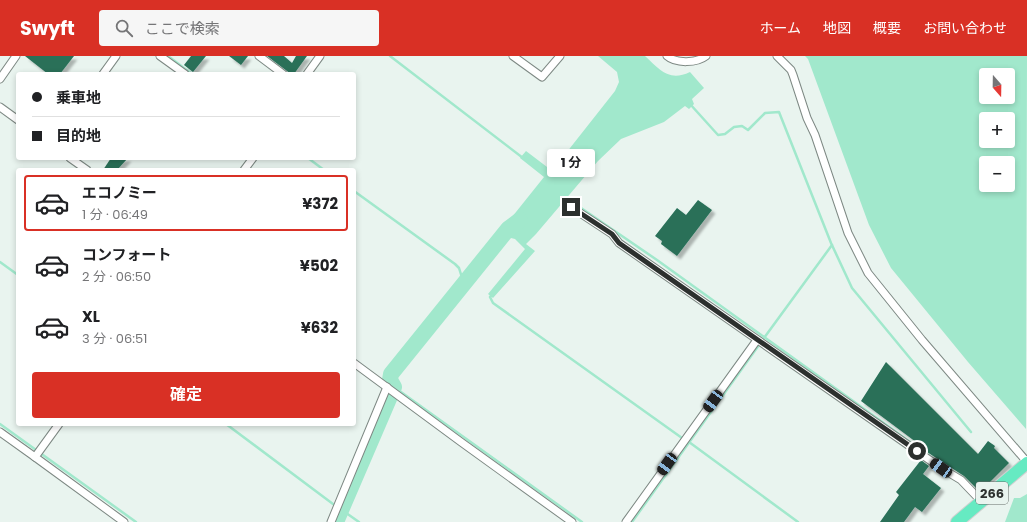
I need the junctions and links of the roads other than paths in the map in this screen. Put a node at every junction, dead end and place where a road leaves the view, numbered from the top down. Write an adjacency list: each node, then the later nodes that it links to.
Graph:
1 (16, 56): 15 (street)
2 (116, 56): 11 (street)
3 (160, 56): 12 (street)
4 (259, 56): 13 (street)
5 (320, 56): 14 (street)
6 (513, 56): 7 (street)
7 (560, 56)
8 (667, 56): 9 (street)
9 (706, 56)
10 (777, 56): 27 (street)
11 (104, 72)
12 (182, 72)
13 (280, 72)
14 (308, 72)
15 (0, 79)
16 (0, 107): 17 (street)
17 (16, 119)
18 (73, 160): 19 (street)
19 (84, 168)
20 (571, 207): 21 (street)
21 (757, 340): 28 (street); 32 (street)
22 (356, 364): 23 (street)
23 (390, 390): 30 (street); 31 (street)
24 (58, 426): 26 (street)
25 (0, 432): 26 (street)
26 (37, 454): 29 (street)
27 (1027, 462): 28 (highway, 266)
28 (982, 502): 33 (highway, 266)
29 (124, 522)
30 (331, 522)
31 (572, 522)
32 (626, 522)
33 (957, 522)

